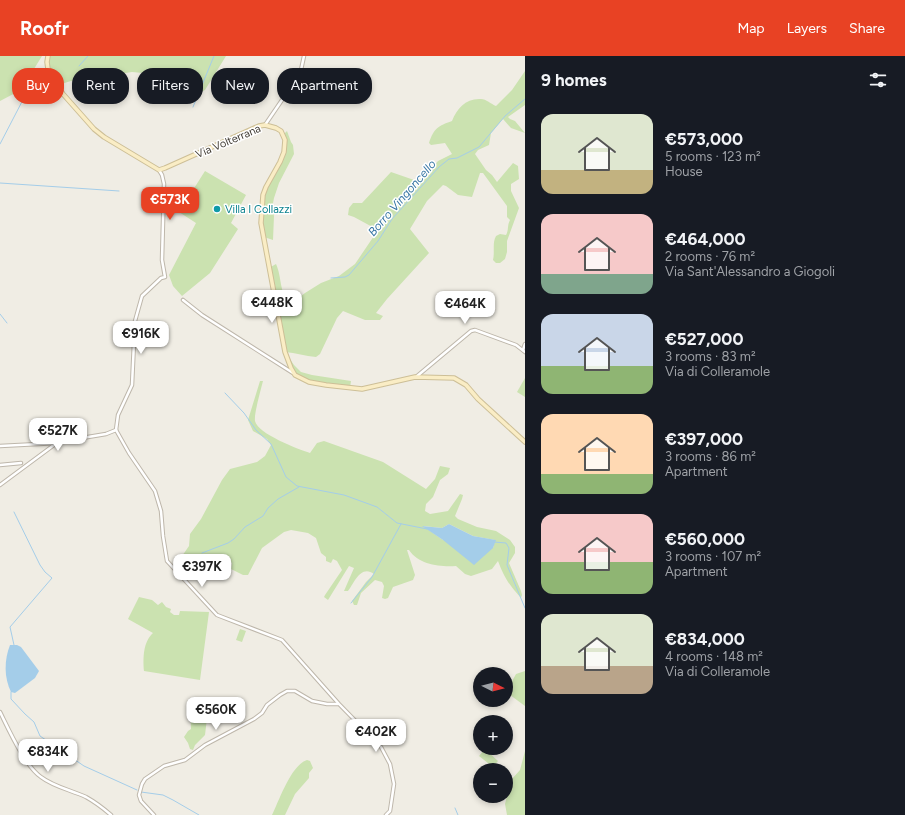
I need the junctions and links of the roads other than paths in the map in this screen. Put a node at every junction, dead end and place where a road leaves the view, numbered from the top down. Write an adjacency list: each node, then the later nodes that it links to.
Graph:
1 (48, 56): 4 (main road)
2 (304, 56): 3 (street)
3 (265, 125): 4 (main road, Via Volterrana); 8 (main road, Via Volterrana)
4 (159, 170): 10 (street)
5 (183, 300): 8 (street)
6 (525, 344): 7 (street)
7 (524, 351): 9 (street)
8 (295, 375): 9 (main road)
9 (415, 377): 12 (main road)
10 (116, 430): 11 (street); 17 (street)
11 (58, 442): 13 (street); 16 (street)
12 (525, 442)
13 (0, 446)
14 (21, 463): 15 (street)
15 (0, 465)
16 (0, 485)
17 (339, 704): 20 (street); 21 (street)
18 (0, 712): 19 (street)
19 (111, 815)
20 (154, 815)
21 (386, 815)

